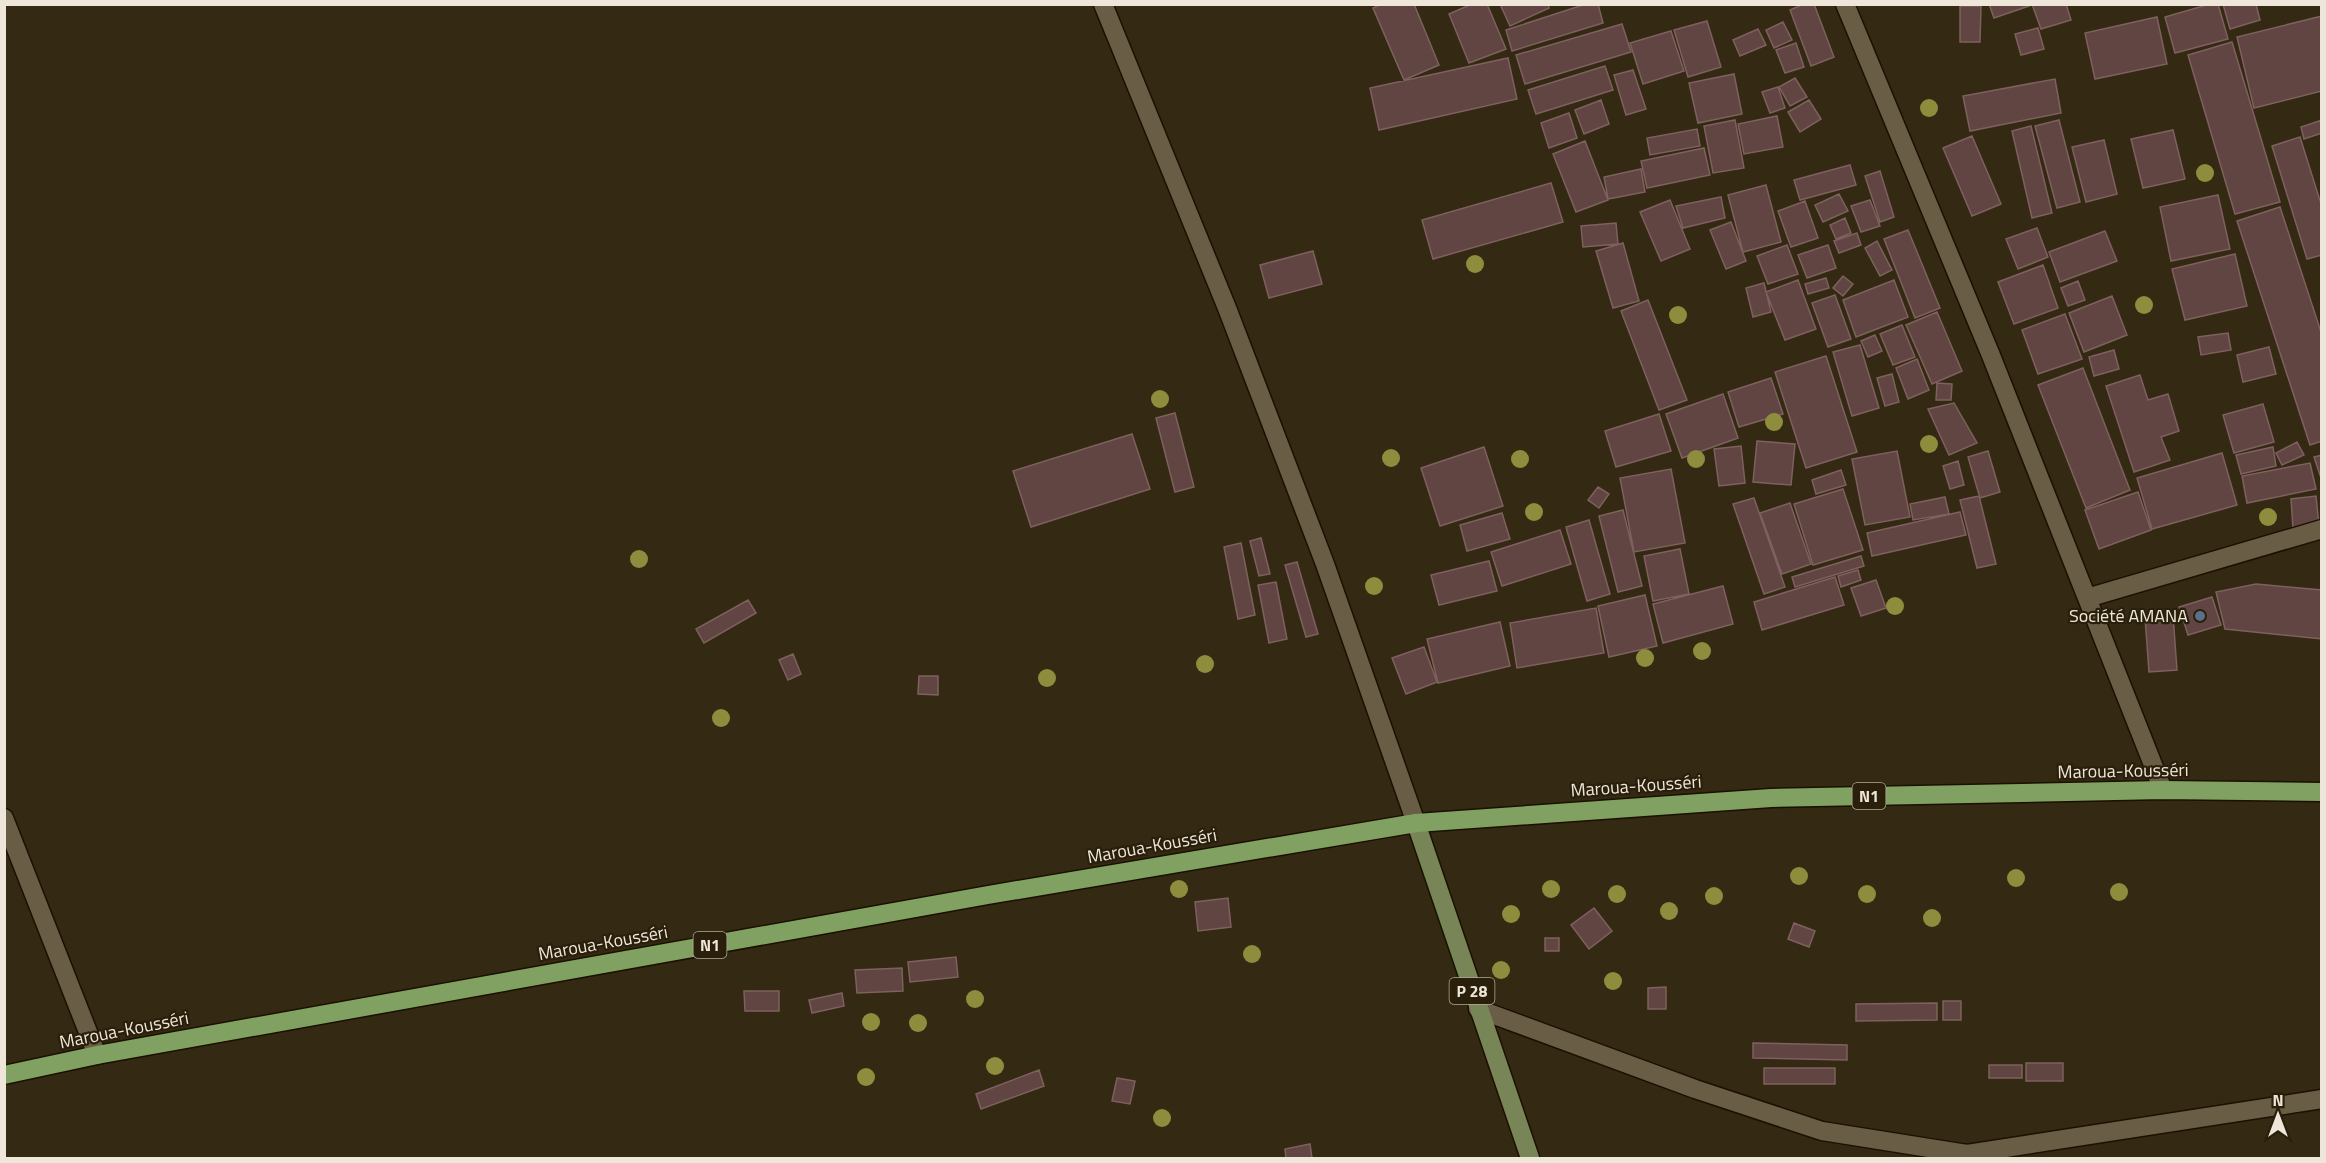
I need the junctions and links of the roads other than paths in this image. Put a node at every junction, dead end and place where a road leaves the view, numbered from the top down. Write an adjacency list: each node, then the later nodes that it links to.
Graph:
1 (1103, 4): 8 (street)
2 (1845, 4): 4 (street)
3 (2322, 530): 4 (street)
4 (2087, 598): 5 (street)
5 (2163, 790): 6 (highway, Maroua-Kousséri / N1); 8 (highway, Maroua-Kousséri / N1)
6 (2322, 792)
7 (4, 818): 10 (street)
8 (1416, 823): 9 (main road, P 28); 10 (highway, Maroua-Kousséri / N1)
9 (1478, 1009): 12 (street); 13 (main road, P 28)
10 (97, 1055): 11 (highway, Maroua-Kousséri / N1)
11 (4, 1075)
12 (2322, 1099)
13 (1530, 1158)

